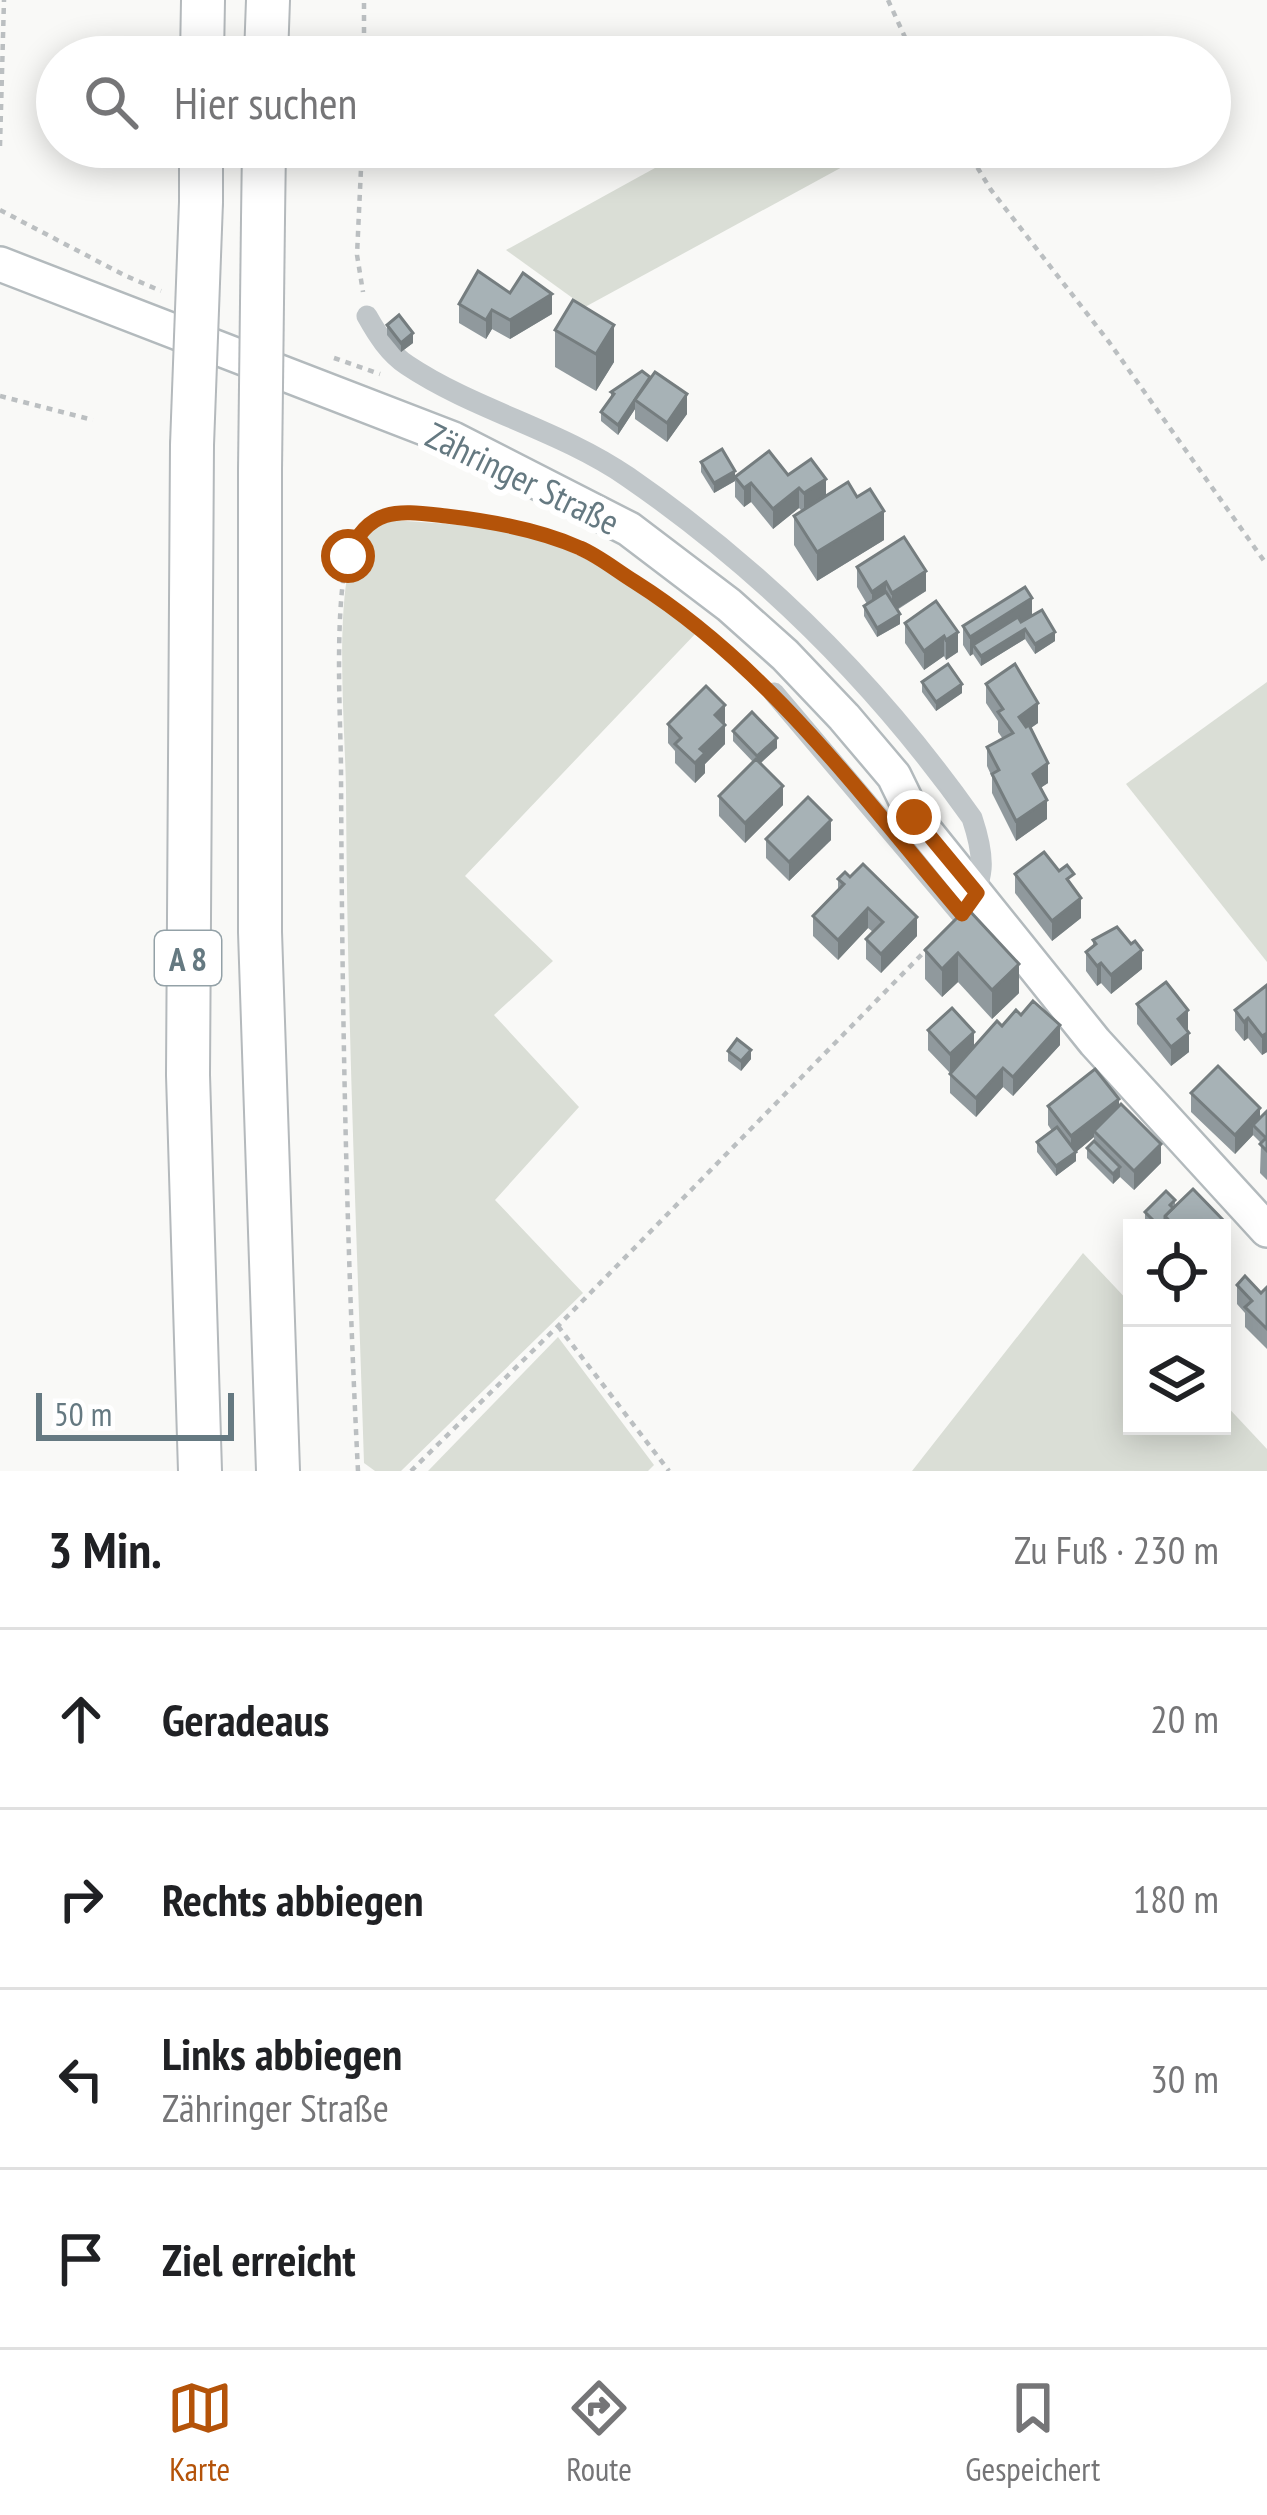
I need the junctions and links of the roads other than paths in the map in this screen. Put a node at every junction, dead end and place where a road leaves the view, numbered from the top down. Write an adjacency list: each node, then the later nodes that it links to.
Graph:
1 (203, 0): 3 (highway)
2 (268, 0): 4 (highway)
3 (202, 36)
4 (267, 36)
5 (201, 168): 12 (highway, A 8, bridge)
6 (263, 168): 13 (highway, A 8, bridge)
7 (0, 264): 10 (street, Zähringer Straße)
8 (367, 316): 10 (street)
9 (774, 693): 10 (street)
10 (969, 904): 11 (street, Zähringer Straße)
11 (1267, 1230)
12 (200, 1471)
13 (278, 1471)

